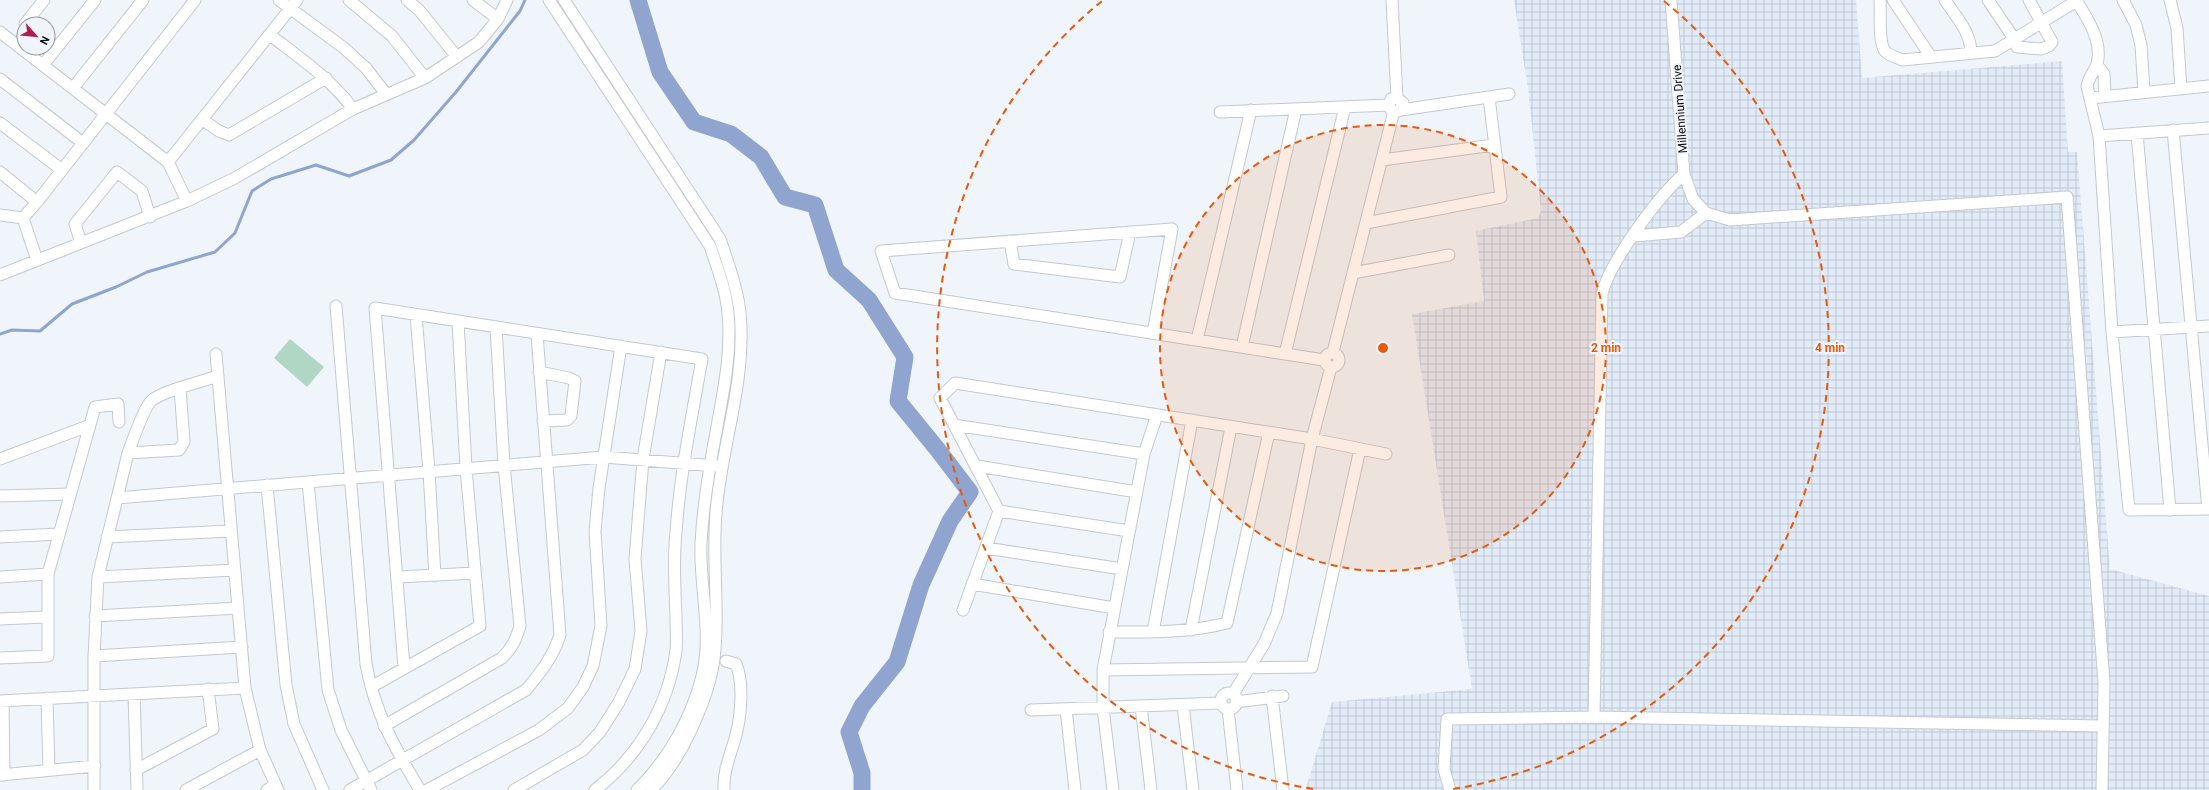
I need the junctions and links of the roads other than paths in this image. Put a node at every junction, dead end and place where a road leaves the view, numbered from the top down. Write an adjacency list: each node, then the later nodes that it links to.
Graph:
1 (44, 0): 23 (street)
2 (95, 0): 34 (street)
3 (143, 0): 40 (street)
4 (195, 0): 54 (street)
5 (279, 0): 22 (street)
6 (349, 0): 37 (street)
7 (407, 0): 32 (street)
8 (473, 0): 24 (street)
9 (507, 0): 24 (street)
10 (549, 0): 122 (street)
11 (564, 0): 123 (street)
12 (1392, 0): 48 (street)
13 (1671, 0): 67 (street, Millennium Drive)
14 (1880, 0): 33 (street)
15 (1893, 0): 33 (street)
16 (1945, 0): 31 (street)
17 (1988, 0): 29 (street)
18 (2029, 0): 25 (street)
19 (2077, 0): 25 (street); 35 (street)
20 (2123, 0): 42 (street)
21 (2170, 0): 41 (street)
22 (293, 4): 27 (street); 43 (street)
23 (31, 16)
24 (498, 19): 32 (street)
25 (2043, 22): 29 (street); 29 (street)
26 (0, 32): 30 (street)
27 (270, 35): 36 (street); 55 (street)
28 (16, 36): 30 (street)
29 (2015, 40): 31 (street)
30 (12, 41): 34 (street)
31 (1970, 53): 33 (street)
32 (457, 57): 37 (street)
33 (1931, 57)
34 (43, 65): 40 (street)
35 (2097, 65): 45 (street); 47 (street)
36 (326, 78): 50 (street); 55 (street)
37 (425, 78): 43 (street)
38 (0, 79): 61 (street)
39 (2209, 86): 41 (street)
40 (73, 88): 54 (street)
41 (2181, 89): 42 (street)
42 (2144, 92): 45 (street)
43 (386, 94): 50 (street)
44 (1509, 94): 46 (street)
45 (2105, 95): 47 (street)
46 (1490, 97): 48 (street); 62 (street)
47 (2091, 98): 60 (street)
48 (1395, 106): 49 (street); 63 (street)
49 (1345, 107): 51 (street); 98 (street)
50 (353, 109): 68 (street)
51 (1296, 109): 52 (street); 95 (street)
52 (1251, 110): 53 (street); 93 (street)
53 (1220, 112)
54 (106, 114): 61 (street); 64 (street)
55 (203, 120): 64 (street)
56 (0, 123): 65 (street)
57 (2209, 128): 58 (street)
58 (2173, 130): 59 (street); 88 (street)
59 (2137, 133): 60 (street); 89 (street)
60 (2099, 136): 90 (street)
61 (83, 143): 65 (street)
62 (1494, 145): 63 (street); 74 (street)
63 (1382, 160): 74 (street)
64 (168, 162): 68 (street)
65 (62, 170): 69 (street)
66 (0, 172): 69 (street)
67 (1684, 174): 70 (street, Millennium Drive); 76 (street)
68 (188, 201): 72 (street)
69 (37, 202): 73 (street)
70 (1706, 213): 76 (street); 187 (street)
71 (0, 215): 73 (street)
72 (150, 217): 78 (street); 78 (street)
73 (22, 218): 80 (street)
74 (1366, 223): 81 (street)
75 (1130, 232): 77 (street); 77 (street); 92 (street)
76 (1634, 236): 185 (street)
77 (1010, 241): 92 (street)
78 (81, 244): 80 (street)
79 (1449, 255): 81 (street)
80 (37, 260): 82 (street)
81 (1353, 273): 99 (street)
82 (0, 275)
83 (336, 306): 128 (street)
84 (416, 315): 85 (street); 126 (street); 127 (street)
85 (458, 321): 87 (street); 125 (street)
86 (2209, 326): 88 (street)
87 (496, 327): 91 (street); 121 (street)
88 (2191, 328): 89 (street); 136 (street)
89 (2154, 329): 90 (street); 137 (street)
90 (2112, 332): 137 (street)
91 (537, 334): 94 (street); 100 (street)
92 (1153, 334): 93 (street)
93 (1197, 340): 95 (street)
94 (621, 346): 96 (street); 116 (street)
95 (1242, 347): 98 (street)
96 (661, 352): 118 (street); 120 (street)
97 (216, 354): 101 (street)
98 (1285, 354): 99 (street)
99 (1328, 364): 111 (street)
100 (539, 372): 105 (street); 105 (street)
101 (218, 376): 102 (street); 131 (street)
102 (180, 388): 113 (street); 113 (street)
103 (1157, 415): 104 (street); 107 (street); 114 (street)
104 (1192, 420): 109 (street); 162 (street)
105 (543, 421): 119 (street)
106 (119, 422): 108 (street)
107 (954, 425): 114 (street); 124 (street)
108 (88, 426): 117 (street); 133 (street)
109 (1231, 427): 110 (street); 160 (street)
110 (1269, 432): 111 (street); 160 (street)
111 (1312, 439): 112 (street); 168 (street)
112 (1360, 449): 115 (street); 168 (street)
113 (128, 453): 135 (street)
114 (1144, 454): 132 (street)
115 (1386, 454)
116 (604, 457): 118 (street); 119 (street); 204 (street)
117 (0, 459)
118 (643, 459): 120 (street); 205 (street)
119 (545, 462): 121 (street); 189 (street)
120 (684, 462): 122 (street); 206 (street)
121 (504, 465): 125 (street); 186 (street)
122 (710, 465): 123 (street); 194 (street)
123 (722, 466): 194 (street)
124 (977, 466): 132 (street); 138 (street)
125 (466, 468): 126 (street); 147 (street)
126 (429, 471): 127 (street); 149 (street)
127 (389, 475): 128 (street); 152 (street)
128 (350, 478): 129 (street); 170 (street)
129 (308, 482): 130 (street); 195 (street)
130 (267, 485): 131 (street); 201 (street)
131 (228, 488): 135 (street); 139 (street)
132 (1137, 492): 140 (street)
133 (70, 494): 134 (street); 141 (street)
134 (0, 496)
135 (117, 498): 143 (street)
136 (2208, 509): 137 (street)
137 (2170, 510)
138 (999, 512): 140 (street); 144 (street)
139 (231, 531): 143 (street); 146 (street)
140 (1129, 531): 145 (street)
141 (58, 534): 142 (street); 148 (street)
142 (0, 537)
143 (107, 537): 151 (street)
144 (986, 548): 145 (street); 153 (street)
145 (1122, 569): 155 (street)
146 (235, 570): 151 (street); 154 (street)
147 (475, 573): 149 (street); 167 (street)
148 (48, 574): 150 (street); 158 (street)
149 (435, 576): 152 (street)
150 (0, 577)
151 (98, 577): 157 (street)
152 (398, 577): 167 (street)
153 (972, 584): 155 (street); 156 (street)
154 (238, 608): 157 (street); 163 (street)
155 (1114, 608): 161 (street)
156 (962, 610)
157 (95, 616): 164 (street)
158 (46, 617): 159 (street); 165 (street)
159 (0, 619)
160 (1191, 630): 162 (street)
161 (1109, 632): 162 (street); 169 (street)
162 (1153, 632)
163 (242, 647): 164 (street); 171 (street)
164 (94, 656): 174 (street)
165 (0, 658)
166 (726, 661): 209 (street)
167 (404, 667): 170 (street)
168 (1250, 668): 169 (street); 179 (street)
169 (1103, 670): 182 (street)
170 (371, 687): 186 (street)
171 (245, 688): 172 (street); 188 (street)
172 (208, 690): 173 (street); 192 (street)
173 (134, 694): 174 (street); 192 (street)
174 (94, 696): 177 (street); 190 (street)
175 (1272, 696): 176 (street); 179 (street); 215 (street)
176 (1283, 696)
177 (47, 698): 178 (street); 191 (street)
178 (2, 701): 193 (street)
179 (1230, 702): 180 (street); 214 (street)
180 (1183, 705): 181 (street); 213 (street)
181 (1141, 706): 182 (street); 212 (street)
182 (1103, 708): 183 (street); 211 (street)
183 (1066, 709): 184 (street); 210 (street)
184 (1032, 710)
185 (1594, 717): 187 (street); 216 (street)
186 (384, 726): 189 (street)
187 (2103, 726): 217 (street)
188 (260, 750): 197 (street); 200 (street)
189 (402, 762): 195 (street); 203 (street)
190 (95, 766): 191 (street); 198 (street)
191 (49, 770): 193 (street)
192 (136, 770): 199 (street)
193 (2, 775)
194 (657, 776): 196 (street); 208 (street)
195 (369, 786): 202 (street)
196 (651, 787): 207 (street)
197 (274, 788)
198 (94, 790)
199 (137, 790)
200 (186, 790)
201 (323, 790)
202 (350, 790)
203 (420, 790)
204 (427, 790)
205 (514, 790)
206 (595, 790)
207 (637, 790)
208 (667, 790)
209 (724, 790)
210 (1075, 790)
211 (1113, 790)
212 (1151, 790)
213 (1193, 790)
214 (1237, 790)
215 (1283, 790)
216 (1450, 790)
217 (2102, 790)

